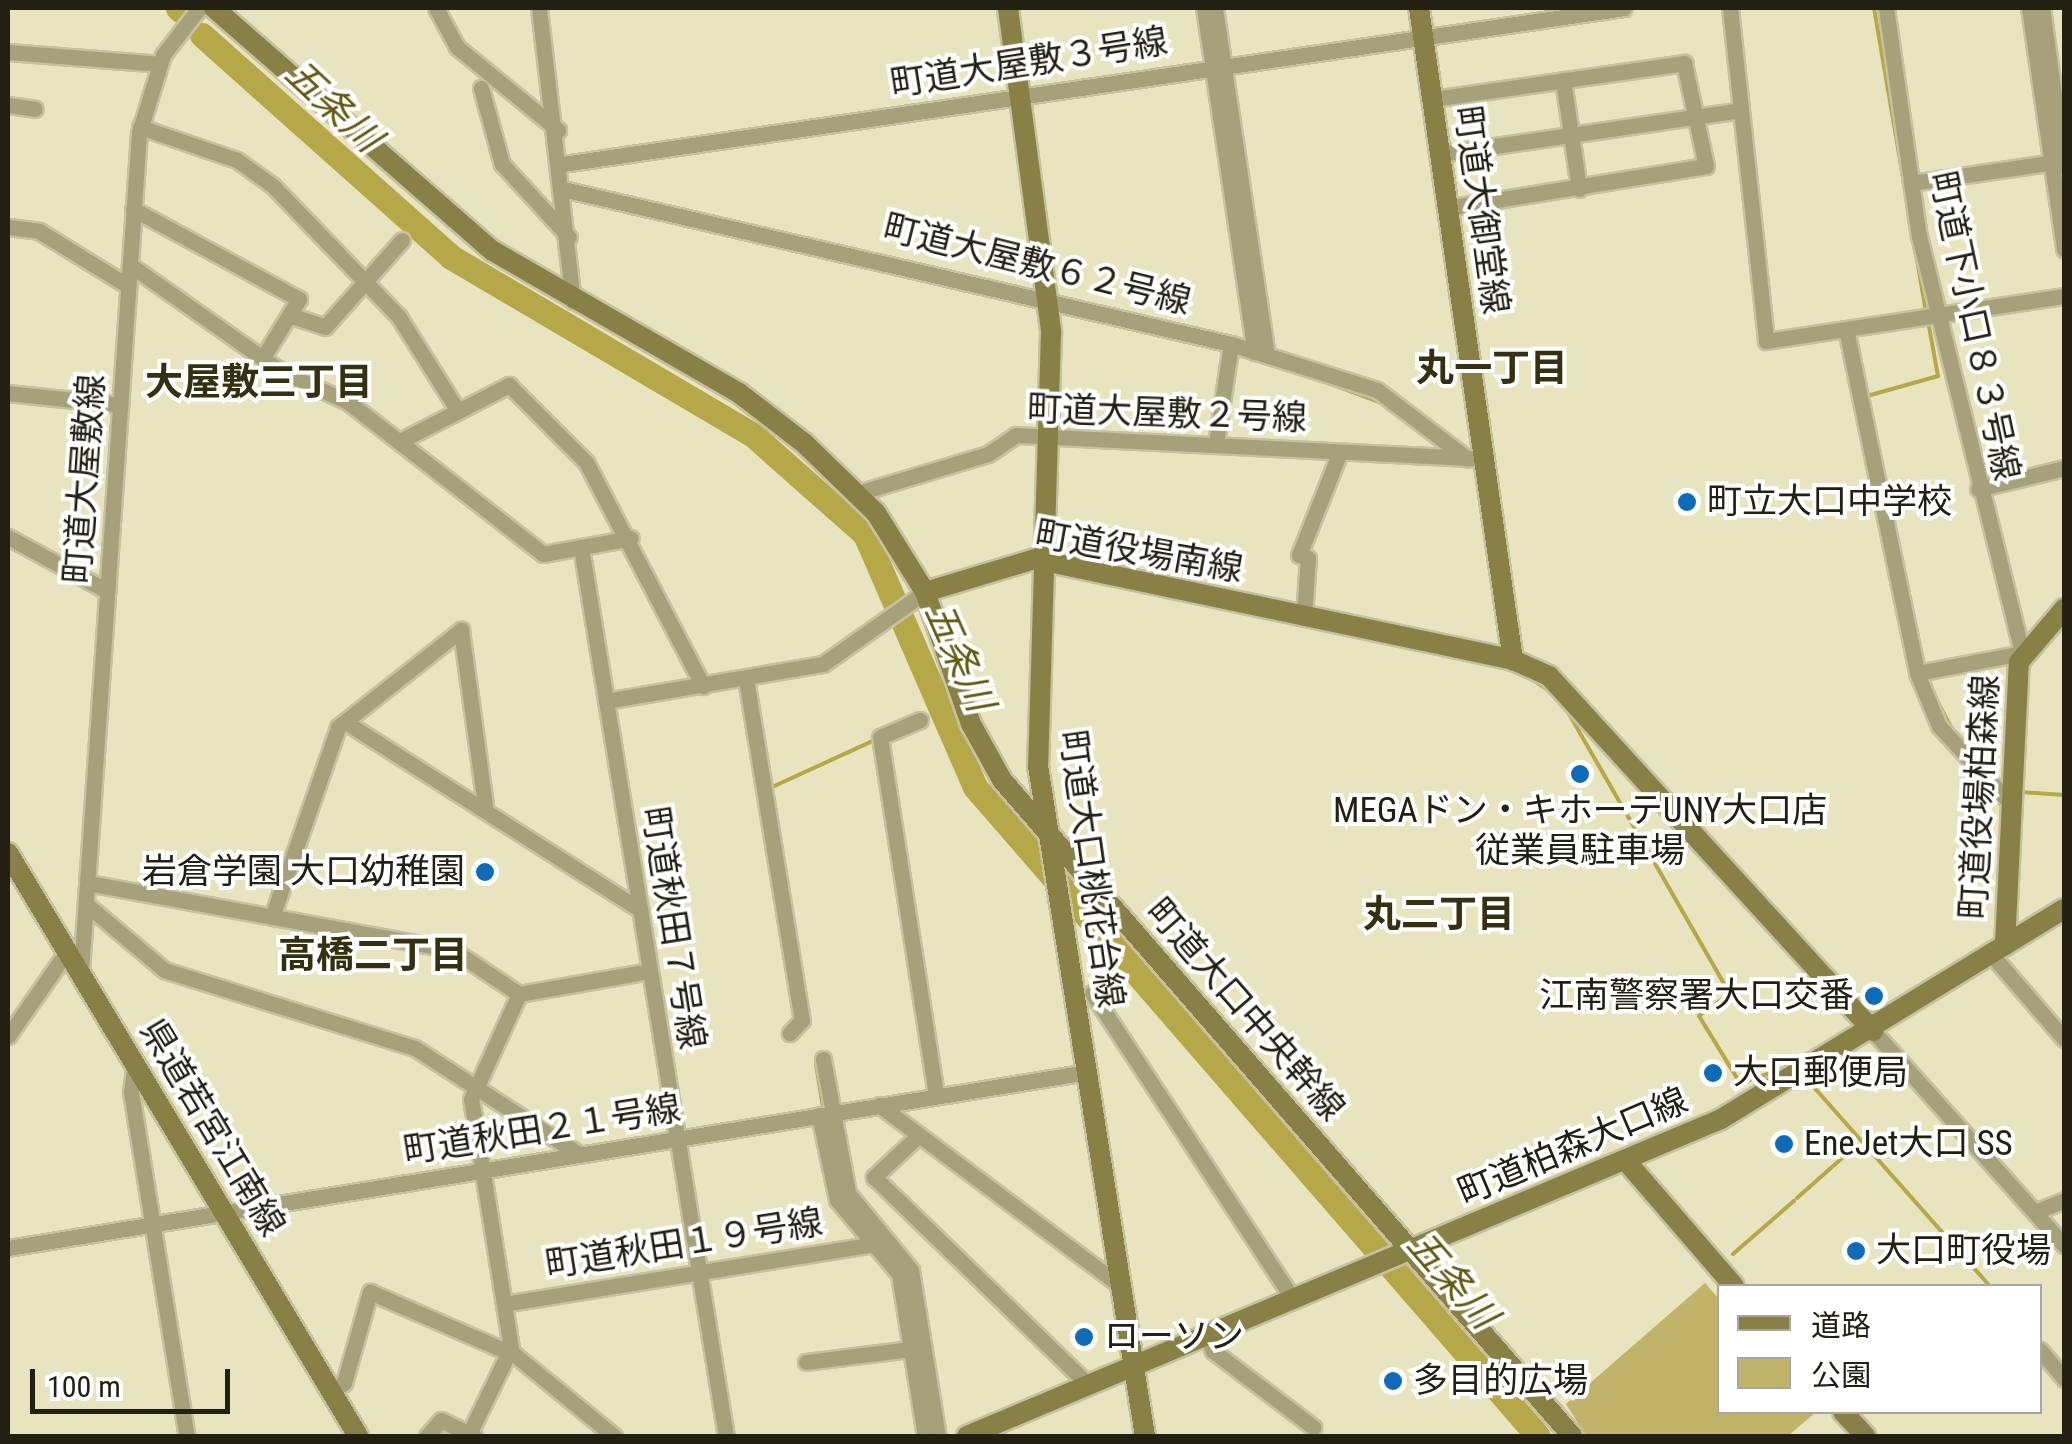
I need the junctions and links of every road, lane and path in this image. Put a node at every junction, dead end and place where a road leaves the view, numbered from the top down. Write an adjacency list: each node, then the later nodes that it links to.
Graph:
1 (199, 8): 17 (street, 町道大屋敷線)
2 (214, 8): 47 (street)
3 (436, 8): 28 (street)
4 (539, 8): 28 (street)
5 (1008, 8): 21 (street, 町道大口桃花台線)
6 (1204, 8): 18 (street)
7 (1216, 8): 18 (street)
8 (1419, 8): 15 (street, 町道大御堂線)
9 (1624, 8): 14 (street, 町道大屋敷３号線)
10 (1730, 8): 25 (street)
11 (1886, 8): 33 (street, 町道下小口８３号線)
12 (2029, 8): 31 (street)
13 (2042, 8): 31 (street)
14 (1582, 10): 15 (street, 町道大屋敷３号線)
15 (1423, 35): 18 (street, 町道大屋敷３号線); 22 (street, 町道大御堂線)
16 (8, 52): 17 (street)
17 (160, 64): 27 (street, 町道大屋敷線)
18 (1218, 66): 21 (street, 町道大屋敷３号線); 52 (street)
19 (1563, 80): 22 (street); 26 (street); 29 (street)
20 (481, 88): 39 (street)
21 (1021, 94): 32 (street, 町道大屋敷３号線); 46 (street, 町道大口桃花台線)
22 (1432, 99): 30 (street, 町道大御堂線)
23 (8, 105): 24 (street)
24 (35, 108)
25 (1741, 110): 26 (street); 50 (street)
26 (1698, 116): 29 (street); 34 (street)
27 (140, 127): 37 (street, 町道大屋敷線); 43 (street)
28 (558, 130): 32 (street)
29 (1571, 135): 30 (street); 34 (street)
30 (1440, 154): 36 (street, 町道大御堂線)
31 (2061, 162): 33 (street); 41 (street)
32 (563, 164): 35 (street)
33 (1911, 183): 49 (street, 町道下小口８３号線)
34 (1579, 189): 36 (street)
35 (567, 190): 39 (street); 46 (street, 町道大屋敷６２号線)
36 (1448, 208): 61 (street, 町道大御堂線)
37 (134, 209): 42 (street, 町道大屋敷線); 48 (street)
38 (8, 228): 44 (street)
39 (569, 238): 47 (street)
40 (402, 240): 43 (street)
41 (2064, 250)
42 (130, 265): 44 (street, 町道大屋敷線); 53 (street)
43 (364, 279): 48 (street); 56 (street)
44 (128, 286): 55 (street, 町道大屋敷線)
45 (2064, 296): 49 (street)
46 (1050, 297): 51 (street, 町道大屋敷６２号線); 57 (street, 町道大口桃花台線)
47 (574, 302): 64 (street)
48 (289, 315): 53 (street)
49 (1937, 315): 50 (street); 63 (street, 町道下小口８３号線)
50 (1846, 329): 75 (street)
51 (1232, 344): 52 (street, 町道大屋敷６２号線); 59 (street)
52 (1261, 353): 61 (street, 町道大屋敷６２号線)
53 (262, 359): 58 (street)
54 (8, 392): 55 (street)
55 (120, 405): 69 (street, 町道大屋敷線)
56 (458, 411): 58 (street); 66 (street)
57 (1049, 436): 59 (street, 町道大屋敷２号線); 64 (street, 町道大屋敷２号線); 68 (street, 町道大口桃花台線)
58 (400, 441): 67 (street)
59 (1216, 443): 60 (street, 町道大屋敷２号線)
60 (1340, 452): 61 (street, 町道大屋敷２号線); 72 (street)
61 (1476, 458): 74 (street, 町道大御堂線)
62 (2064, 468): 63 (street)
63 (1978, 489): 73 (street, 町道下小口８３号線)
64 (858, 492): 70 (street)
65 (8, 537): 69 (street)
66 (631, 538): 67 (street); 77 (street)
67 (581, 547): 78 (street, 町道秋田７号線)
68 (1044, 561): 70 (street, 町道役場南線); 72 (street, 町道役場南線); 83 (street, 町道大口桃花台線)
69 (107, 591): 85 (street, 町道大屋敷線)
70 (926, 592): 76 (street); 83 (street, 町道大口中央幹線)
71 (2064, 609): 73 (street, 町道役場柏森線)
72 (1304, 616): 74 (street, 町道役場南線)
73 (2022, 653): 75 (street); 81 (street, 町道役場柏森線)
74 (1512, 660): 96 (street, 町道役場南線)
75 (1917, 674): 81 (street)
76 (746, 679): 77 (street); 97 (street)
77 (702, 686): 78 (street)
78 (606, 702): 88 (street, 町道秋田７号線)
79 (920, 720): 104 (street)
80 (347, 722): 82 (street); 82 (street); 89 (street)
81 (2012, 804): 91 (street, 町道役場柏森線)
82 (485, 806): 88 (street)
83 (1051, 845): 102 (street, 町道大口桃花台線); 119 (street, 町道大口中央幹線)
84 (8, 853): 90 (street, 県道若宮江南線)
85 (88, 884): 86 (street, 町道大屋敷線); 89 (street)
86 (86, 904): 92 (street, 町道大屋敷線); 103 (street)
87 (2064, 908): 91 (street, 町道柏森大口線)
88 (640, 910): 93 (street, 町道秋田７号線)
89 (272, 917): 95 (street)
90 (68, 950): 92 (street, 県道若宮江南線); 98 (street)
91 (1998, 950): 96 (street, 町道柏森大口線); 99 (street)
92 (81, 971): 101 (street, 県道若宮江南線)
93 (650, 971): 95 (street); 108 (street, 町道秋田７号線)
94 (1092, 993): 124 (street)
95 (519, 994): 103 (street)
96 (1873, 1030): 110 (street, 町道柏森大口線); 113 (street)
97 (790, 1033)
98 (8, 1036)
99 (2064, 1039)
100 (822, 1059): 106 (street)
101 (135, 1063): 114 (street, 県道若宮江南線); 115 (street)
102 (1087, 1072): 104 (street, 町道秋田２１号線); 122 (street, 町道大口桃花台線)
103 (476, 1085): 109 (street); 111 (street)
104 (936, 1096): 105 (street, 町道秋田２１号線)
105 (879, 1105): 106 (street, 町道秋田２１号線); 107 (street)
106 (825, 1114): 108 (street, 町道秋田２１号線); 116 (street); 143 (street)
107 (920, 1135): 122 (street); 132 (street)
108 (676, 1138): 109 (street, 町道秋田２１号線); 120 (street, 町道秋田７号線)
109 (580, 1154): 111 (street, 町道秋田２１号線)
110 (1626, 1161): 119 (street, 町道柏森大口線); 121 (street)
111 (482, 1170): 114 (street, 町道秋田２１号線); 123 (street)
112 (2064, 1200): 113 (street)
113 (2035, 1212): 117 (street)
114 (224, 1213): 115 (street, 町道秋田２１号線); 133 (street, 県道若宮江南線)
115 (154, 1225): 118 (street, 町道秋田２１号線); 137 (street)
116 (874, 1244): 120 (street, 町道秋田１９号線); 126 (street)
117 (2064, 1246)
118 (8, 1248)
119 (1405, 1254): 124 (street, 町道柏森大口線); 146 (street, 町道大口中央幹線)
120 (698, 1268): 123 (street, 町道秋田１９号線); 141 (street, 町道秋田７号線)
121 (1732, 1284)
122 (1121, 1286): 130 (street, 町道大口桃花台線)
123 (504, 1300): 127 (street)
124 (1294, 1300): 125 (street, 町道柏森大口線)
125 (1206, 1336): 130 (street, 町道柏森大口線); 135 (street)
126 (911, 1349): 129 (street); 142 (street)
127 (509, 1352): 133 (street); 136 (street); 140 (street)
128 (2042, 1352): 131 (street)
129 (806, 1362)
130 (1134, 1366): 132 (street, 町道柏森大口線); 145 (street, 町道大口桃花台線)
131 (2064, 1379)
132 (1089, 1386): 144 (street, 町道柏森大口線)
133 (331, 1391): 138 (street, 県道若宮江南線)
134 (1845, 1414): 147 (street)
135 (1313, 1427)
136 (472, 1434): 139 (street)
137 (187, 1436)
138 (358, 1436)
139 (428, 1436)
140 (614, 1436)
141 (726, 1436)
142 (925, 1436)
143 (938, 1436)
144 (967, 1436)
145 (1145, 1436)
146 (1572, 1436)
147 (1864, 1436)

